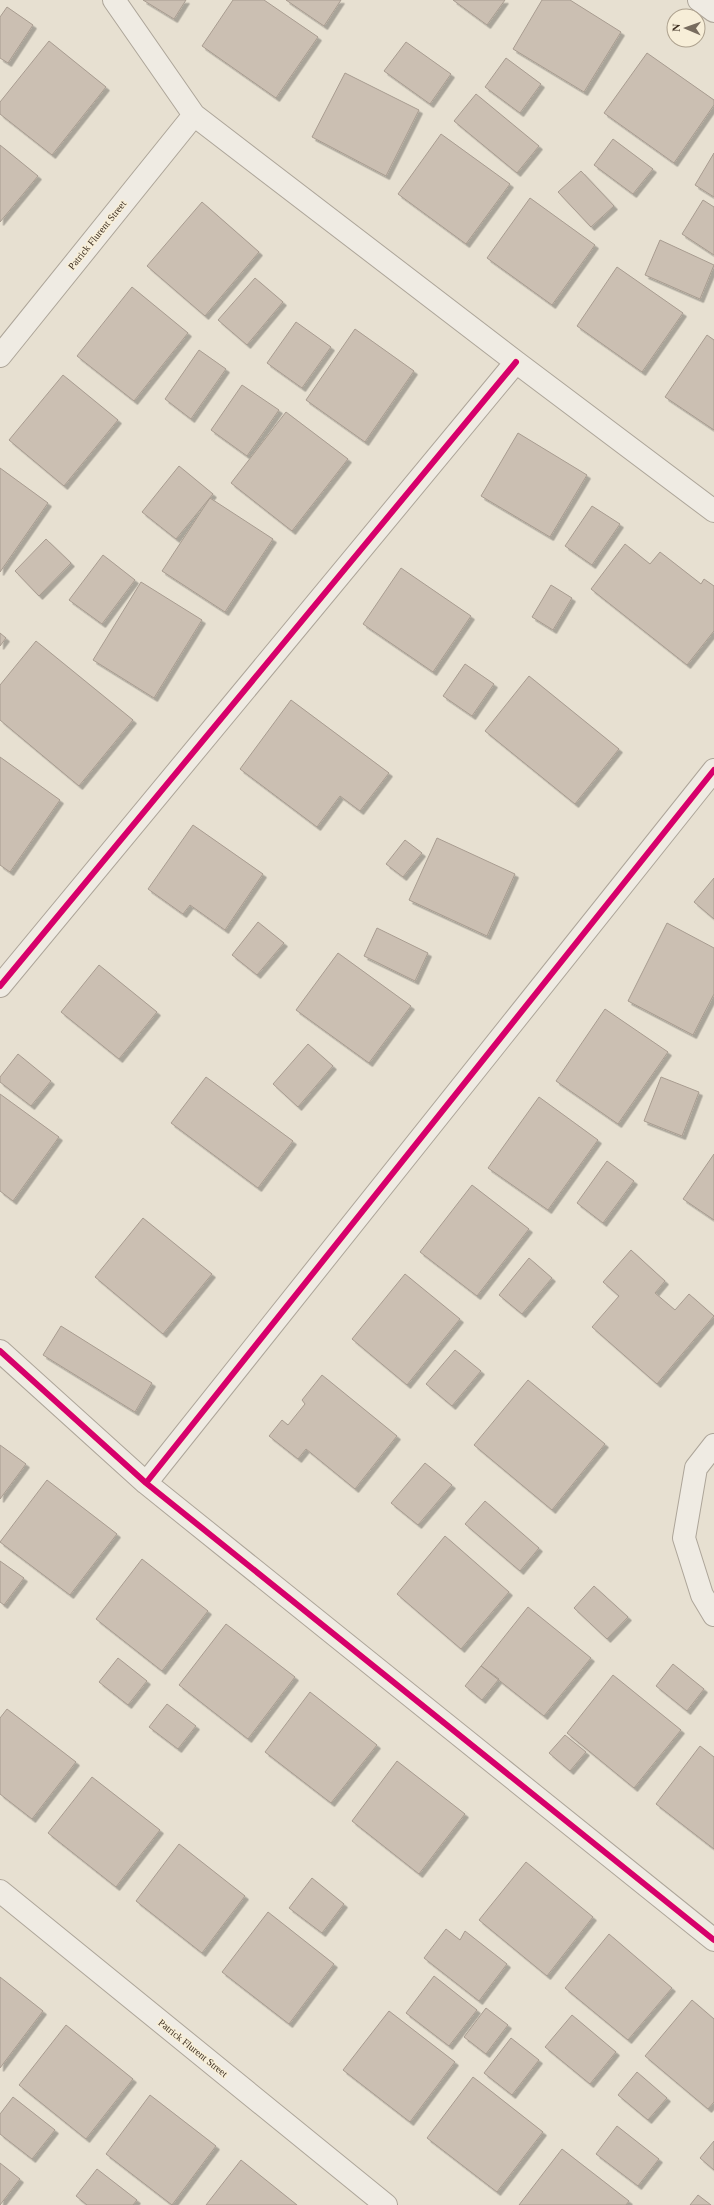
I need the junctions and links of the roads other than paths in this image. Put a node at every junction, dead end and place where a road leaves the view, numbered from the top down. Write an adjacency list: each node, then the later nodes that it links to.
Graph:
1 (114, 0): 4 (street)
2 (699, 0): 3 (street)
3 (714, 11)
4 (194, 115): 5 (street, Patrick Flurent Street); 6 (street)
5 (0, 356)
6 (516, 362): 7 (street); 9 (street)
7 (714, 511)
8 (714, 770): 12 (street)
9 (0, 986)
10 (0, 1352): 12 (street)
11 (714, 1445): 13 (street)
12 (146, 1483): 15 (street)
13 (714, 1615)
14 (0, 1891): 16 (street, Patrick Flurent Street)
15 (714, 1940)
16 (386, 2205)

